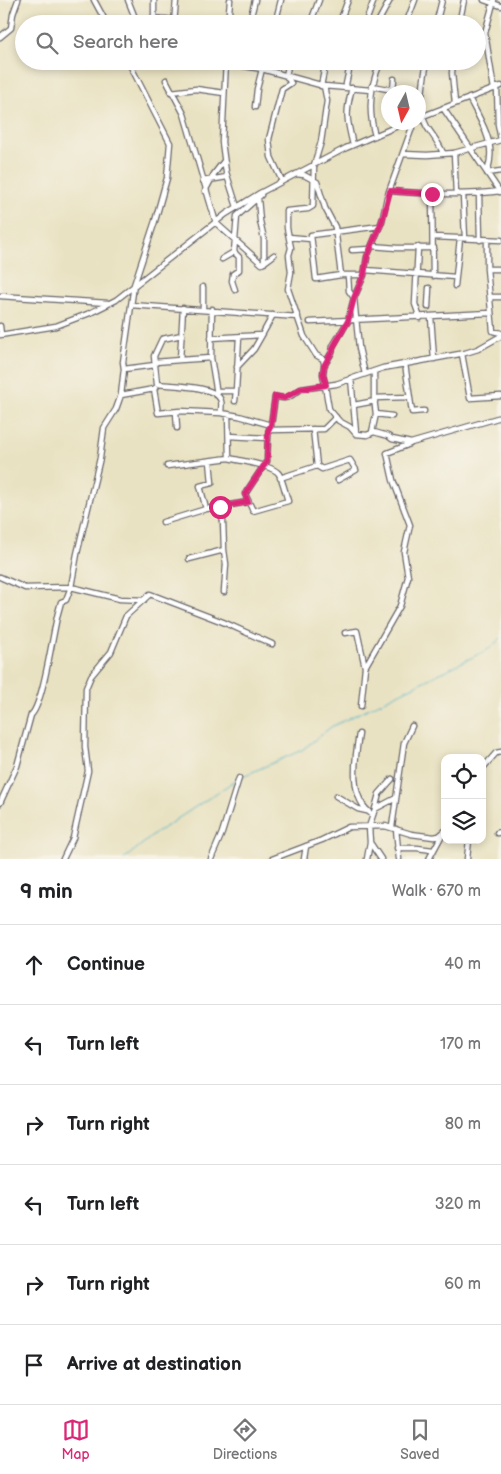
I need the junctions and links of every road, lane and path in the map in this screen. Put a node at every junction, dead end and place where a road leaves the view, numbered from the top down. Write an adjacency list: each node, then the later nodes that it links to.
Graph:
1 (18, 0): 34 (street)
2 (94, 0): 19 (street)
3 (128, 0): 20 (street)
4 (154, 0): 21 (street)
5 (176, 0): 22 (street)
6 (230, 0): 23 (street)
7 (255, 0): 24 (street)
8 (282, 0): 25 (street)
9 (319, 0): 26 (street)
10 (348, 0): 27 (street)
11 (374, 0): 28 (street)
12 (390, 0): 29 (street)
13 (415, 0): 30 (street)
14 (442, 0): 31 (street)
15 (464, 0): 32 (street)
16 (484, 0): 17 (street)
17 (494, 2): 18 (street); 33 (street)
18 (501, 6)
19 (102, 15)
20 (134, 15)
21 (154, 15)
22 (175, 15)
23 (229, 15)
24 (251, 15)
25 (278, 15)
26 (313, 15)
27 (342, 15)
28 (369, 15)
29 (382, 15)
30 (409, 15)
31 (438, 15)
32 (461, 15)
33 (486, 30)
34 (0, 37)
35 (486, 38): 52 (street)
36 (133, 70): 121 (street)
37 (225, 70): 57 (street)
38 (262, 70): 60 (street)
39 (265, 70): 46 (street)
40 (287, 70): 46 (street)
41 (325, 70): 51 (street)
42 (349, 70): 53 (street)
43 (377, 70): 54 (street)
44 (426, 70): 50 (street)
45 (452, 70): 59 (street)
46 (286, 76): 51 (street); 83 (street)
47 (394, 79): 49 (street)
48 (166, 80): 56 (street)
49 (394, 85)
50 (423, 85)
51 (322, 86): 53 (street); 75 (street)
52 (497, 87): 58 (street); 67 (street)
53 (349, 88): 54 (street); 69 (street)
54 (372, 88): 55 (street); 66 (street)
55 (381, 89)
56 (171, 92): 57 (street); 82 (street)
57 (224, 93): 74 (street)
58 (469, 98): 59 (street); 68 (street)
59 (456, 103): 61 (street)
60 (255, 107)
61 (443, 108): 62 (street); 70 (street)
62 (426, 116)
63 (426, 125): 73 (street)
64 (385, 130): 66 (street)
65 (411, 130): 72 (street)
66 (375, 136): 69 (street)
67 (501, 140): 68 (street)
68 (488, 144): 70 (street); 77 (street)
69 (353, 146): 75 (street)
70 (472, 149): 71 (street); 77 (street)
71 (454, 153): 73 (street); 89 (street)
72 (403, 154): 73 (street); 86 (street)
73 (443, 154)
74 (224, 161): 79 (street); 80 (street)
75 (314, 165): 78 (street); 81 (street)
76 (501, 171): 77 (street)
77 (487, 173): 87 (street)
78 (296, 174): 81 (street); 83 (street)
79 (227, 177): 80 (street); 93 (street)
80 (212, 179): 82 (street); 85 (street)
81 (314, 180): 96 (street); 97 (street)
82 (203, 181): 85 (street)
83 (282, 181): 84 (street)
84 (277, 184): 92 (street); 93 (street)
85 (205, 191): 94 (street)
86 (390, 191): 88 (street); 95 (street)
87 (500, 192): 91 (street)
88 (432, 194): 89 (street); 98 (street)
89 (456, 194): 90 (street)
90 (463, 194): 91 (street); 99 (street)
91 (479, 194): 101 (street)
92 (258, 198): 104 (street); 112 (street)
93 (237, 207): 94 (street)
94 (216, 223): 104 (street); 121 (street)
95 (380, 226): 96 (street); 106 (street)
96 (336, 231): 100 (street); 116 (street)
97 (290, 236): 100 (street); 138 (street)
98 (434, 237): 99 (street); 107 (street)
99 (462, 238): 101 (street); 120 (street)
100 (311, 239): 116 (street)
101 (480, 240): 102 (street)
102 (487, 240): 103 (street); 113 (street)
103 (501, 240)
104 (235, 242): 109 (street); 112 (street)
105 (418, 247): 106 (street); 107 (street); 118 (street)
106 (371, 248): 108 (street); 115 (street)
107 (434, 248): 119 (street)
108 (352, 250)
109 (234, 252): 111 (street); 125 (street)
110 (274, 255): 112 (street)
111 (222, 259)
112 (264, 263)
113 (487, 269): 114 (street); 127 (street)
114 (501, 269)
115 (364, 272): 117 (street); 118 (street); 129 (street)
116 (341, 275): 117 (street)
117 (348, 275): 129 (street)
118 (416, 275): 119 (street); 140 (street)
119 (433, 276): 120 (street)
120 (455, 276): 122 (street)
121 (134, 285): 130 (street); 131 (street)
122 (454, 286)
123 (203, 287): 134 (street)
124 (429, 288): 132 (street)
125 (235, 290)
126 (0, 296): 130 (street)
127 (490, 297): 128 (street); 136 (street)
128 (501, 297)
129 (354, 298): 141 (street); 142 (street)
130 (109, 303): 147 (street)
131 (130, 305): 133 (street); 159 (street)
132 (428, 307)
133 (183, 308): 134 (street); 145 (street)
134 (203, 309): 135 (street)
135 (212, 309): 137 (street); 150 (street)
136 (490, 313): 139 (street); 146 (street)
137 (273, 315): 138 (street); 148 (street)
138 (298, 317): 157 (street)
139 (431, 317): 140 (street); 153 (street)
140 (420, 318): 141 (street)
141 (356, 320): 142 (street); 161 (street)
142 (348, 321): 143 (street); 157 (street)
143 (310, 322)
144 (0, 326): 147 (street)
145 (182, 334): 154 (street); 155 (street)
146 (501, 334): 151 (street)
147 (1, 335)
148 (262, 335): 149 (street); 158 (street)
149 (239, 337): 150 (street); 158 (street)
150 (211, 338): 152 (street)
151 (462, 354): 153 (street); 169 (street)
152 (210, 358): 154 (street); 167 (street)
153 (434, 359): 156 (street)
154 (180, 360): 155 (street)
155 (155, 363): 159 (street); 163 (street)
156 (405, 364): 160 (street); 170 (street)
157 (324, 365): 164 (street)
158 (237, 367): 166 (street)
159 (124, 369): 168 (street)
160 (374, 371): 161 (street); 171 (street)
161 (366, 374): 162 (street)
162 (351, 378): 164 (street); 173 (street)
163 (158, 384): 165 (street); 167 (street)
164 (326, 385): 180 (street); 183 (street)
165 (154, 389): 168 (street); 175 (street)
166 (236, 391): 167 (street); 172 (street)
167 (216, 393): 176 (street)
168 (121, 395): 204 (street)
169 (501, 396)
170 (409, 397): 171 (street); 174 (street)
171 (374, 400): 173 (street); 178 (street)
172 (235, 401)
173 (354, 405): 186 (street)
174 (424, 411)
175 (176, 412): 176 (street); 182 (street)
176 (221, 413): 177 (street)
177 (228, 414): 183 (street); 187 (street)
178 (376, 414): 179 (street); 185 (street)
179 (392, 416)
180 (336, 417): 184 (street); 186 (street)
181 (501, 417): 189 (street)
182 (177, 428)
183 (270, 428): 184 (street); 188 (street)
184 (313, 429): 194 (street)
185 (372, 432): 186 (street); 189 (street)
186 (356, 434)
187 (229, 436): 188 (street); 190 (street)
188 (268, 438): 193 (street)
189 (411, 443): 209 (street)
190 (229, 458): 191 (street); 193 (street)
191 (210, 460): 192 (street); 199 (street)
192 (167, 466)
193 (264, 466): 195 (street); 197 (street)
194 (317, 466): 195 (street); 196 (street)
195 (280, 478): 197 (street)
196 (338, 480)
197 (248, 502): 198 (street)
198 (220, 507): 199 (street); 201 (street)
199 (206, 509): 200 (street)
200 (163, 522)
201 (224, 550): 202 (street); 205 (street)
202 (189, 559)
203 (0, 577): 204 (street)
204 (71, 587): 206 (street); 219 (street)
205 (224, 592)
206 (144, 600): 208 (street); 232 (street)
207 (345, 633): 209 (street)
208 (272, 644)
209 (365, 667): 210 (street)
210 (362, 706)
211 (412, 726): 218 (street)
212 (360, 734): 221 (street)
213 (501, 752): 214 (street)
214 (486, 765)
215 (239, 778): 233 (street)
216 (392, 779): 220 (street)
217 (336, 796): 221 (street)
218 (396, 798): 220 (street); 224 (street)
219 (0, 803)
220 (375, 809): 222 (street)
221 (367, 811): 222 (street)
222 (373, 815): 223 (street)
223 (369, 827): 224 (street); 227 (street); 229 (street)
224 (394, 828): 225 (street); 230 (street)
225 (441, 834)
226 (441, 837): 231 (street)
227 (370, 842): 236 (street); 237 (street)
228 (469, 844): 240 (street)
229 (306, 846): 234 (street); 235 (street)
230 (398, 848): 231 (street); 238 (street)
231 (433, 850): 239 (street)
232 (63, 859)
233 (211, 859)
234 (272, 859)
235 (304, 859)
236 (367, 859)
237 (381, 859)
238 (398, 859)
239 (428, 859)
240 (467, 859)

